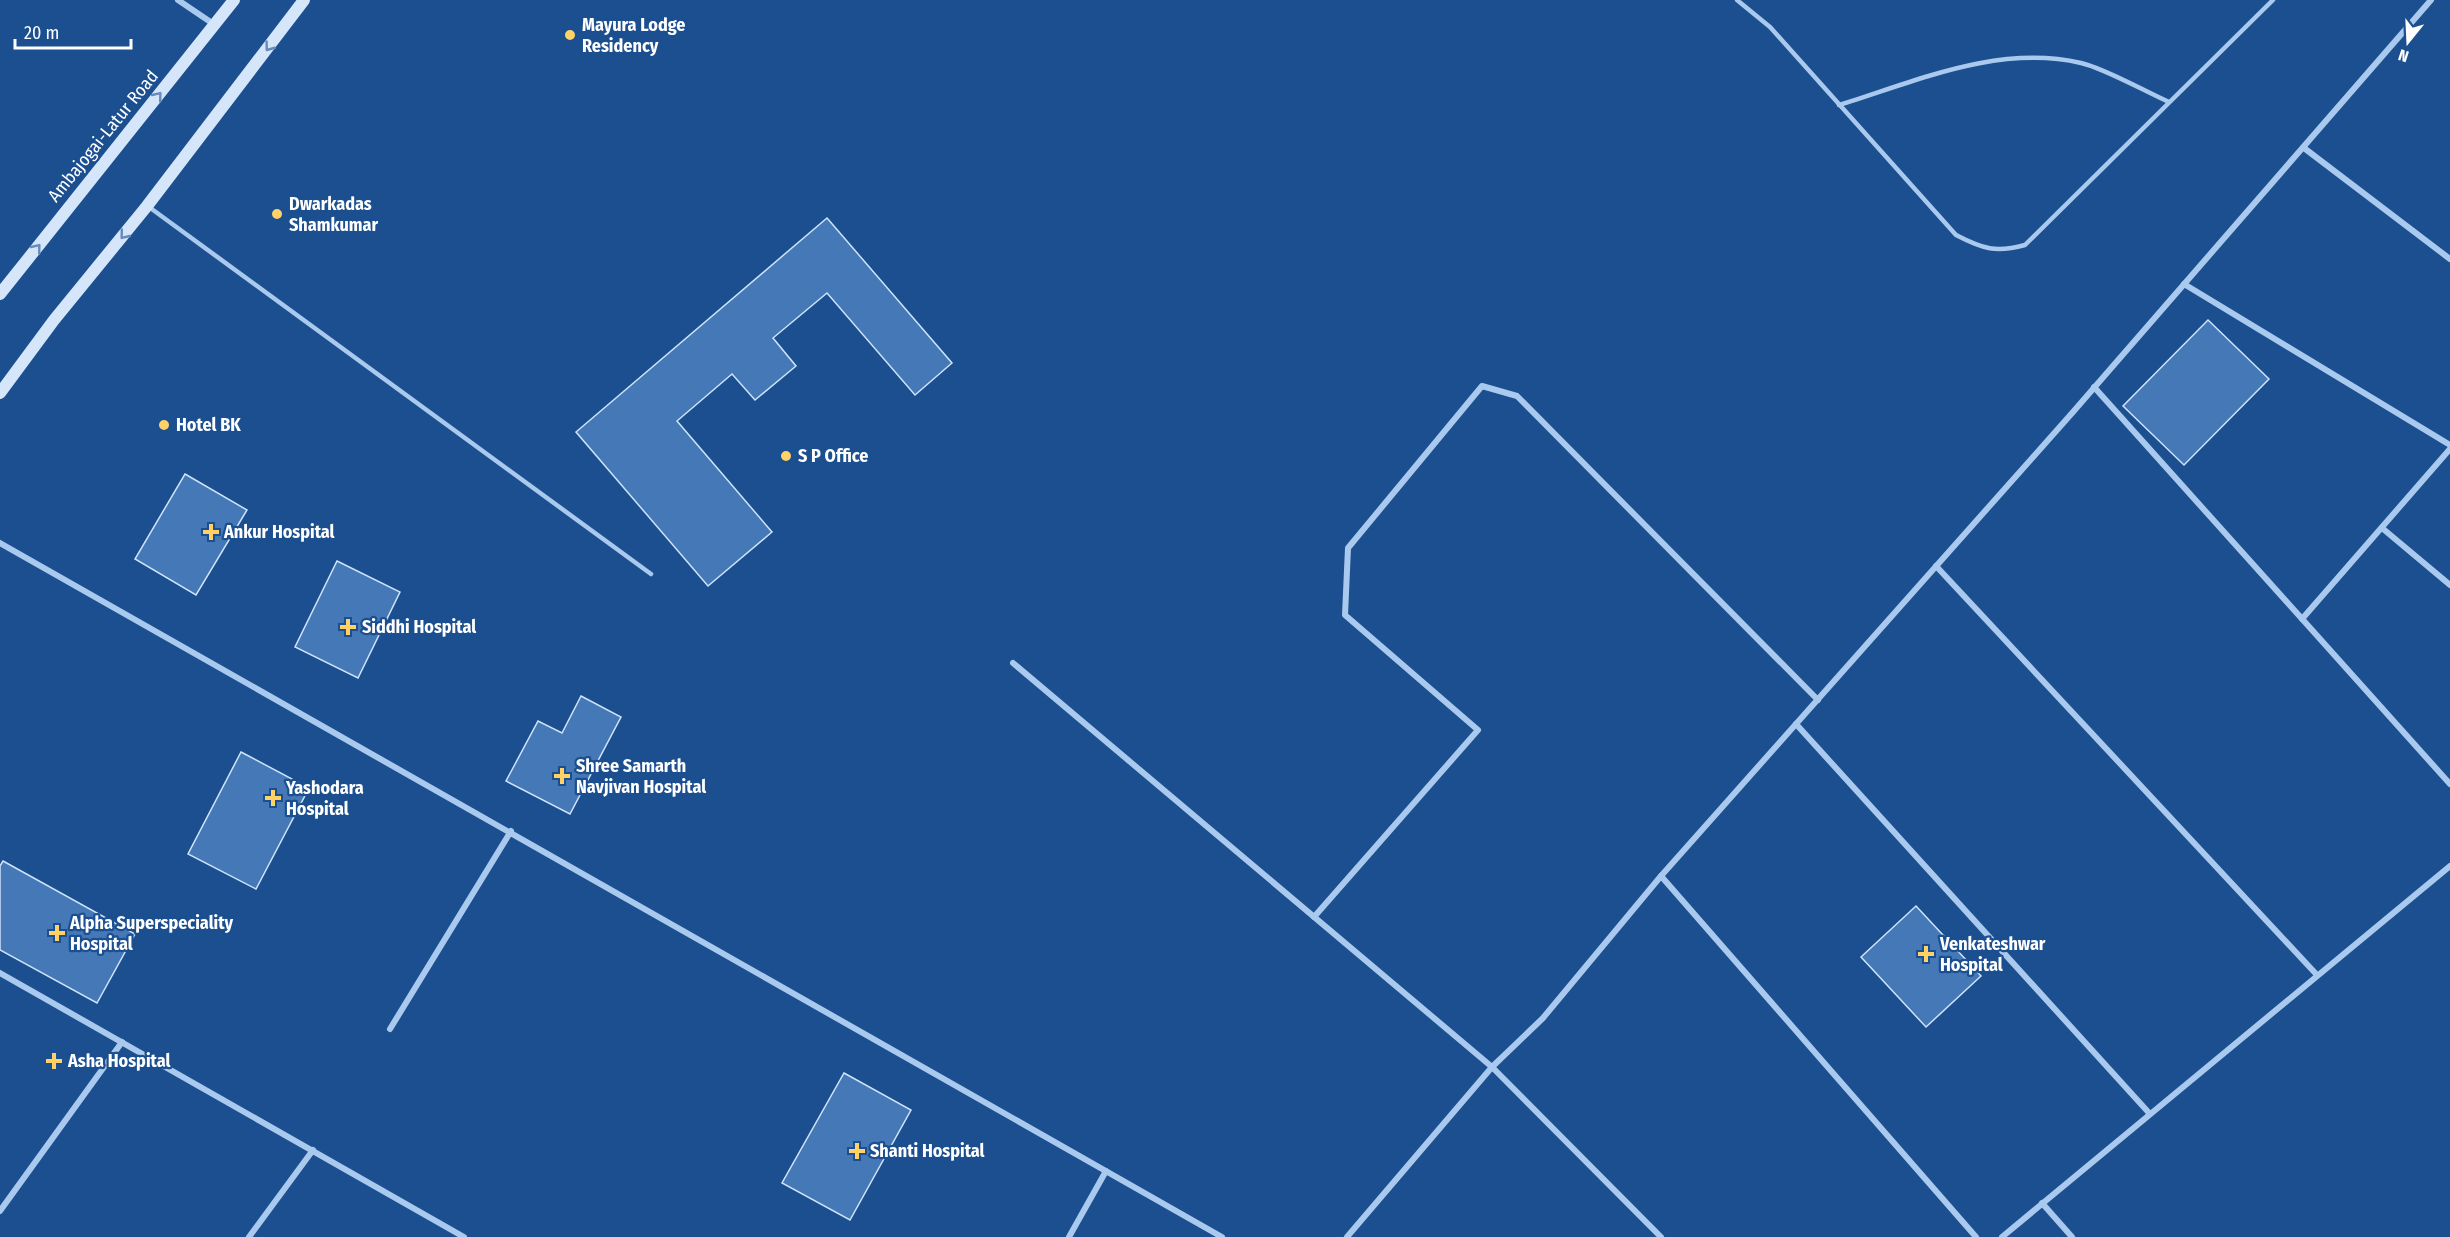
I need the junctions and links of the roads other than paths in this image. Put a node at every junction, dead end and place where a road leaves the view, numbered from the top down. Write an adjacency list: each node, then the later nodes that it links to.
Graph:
1 (178, 0): 7 (street)
2 (234, 0): 7 (main road, Ambajogai-Latur Road)
3 (304, 0): 11 (main road, one-way to 11)
4 (1737, 0): 9 (lane)
5 (2273, 0): 8 (lane)
6 (2431, 0): 10 (street)
7 (215, 25): 14 (main road, Ambajogai-Latur Road, one-way to 7)
8 (2169, 102): 9 (lane); 9 (lane)
9 (1839, 105)
10 (2304, 148): 12 (street); 13 (street)
11 (147, 206): 16 (main road, one-way to 16); 21 (lane)
12 (2450, 259)
13 (2184, 284): 15 (street); 17 (street)
14 (1, 291)
15 (2094, 387): 20 (street); 23 (street)
16 (0, 393)
17 (2450, 447): 18 (street)
18 (2382, 528): 22 (street); 23 (street)
19 (0, 543): 28 (street)
20 (1936, 566): 25 (street); 33 (street)
21 (651, 574)
22 (2450, 585)
23 (2302, 619): 27 (street)
24 (1013, 663): 31 (street)
25 (1818, 700): 26 (street); 31 (street)
26 (1796, 724): 30 (street); 37 (street)
27 (2450, 784)
28 (511, 831): 34 (street); 39 (street)
29 (2450, 866): 33 (street)
30 (1661, 876): 36 (street); 48 (street)
31 (1314, 917): 36 (street)
32 (0, 973): 35 (street)
33 (2317, 975): 37 (street)
34 (390, 1029)
35 (122, 1042): 38 (street); 41 (street)
36 (1492, 1067): 46 (street); 47 (street)
37 (2150, 1114): 40 (street)
38 (313, 1150): 42 (street); 43 (street)
39 (1106, 1171): 44 (street); 45 (street)
40 (2042, 1203): 49 (street); 50 (street)
41 (0, 1211)
42 (249, 1237)
43 (464, 1237)
44 (1069, 1237)
45 (1222, 1237)
46 (1347, 1237)
47 (1662, 1237)
48 (1976, 1237)
49 (2001, 1237)
50 (2072, 1237)

